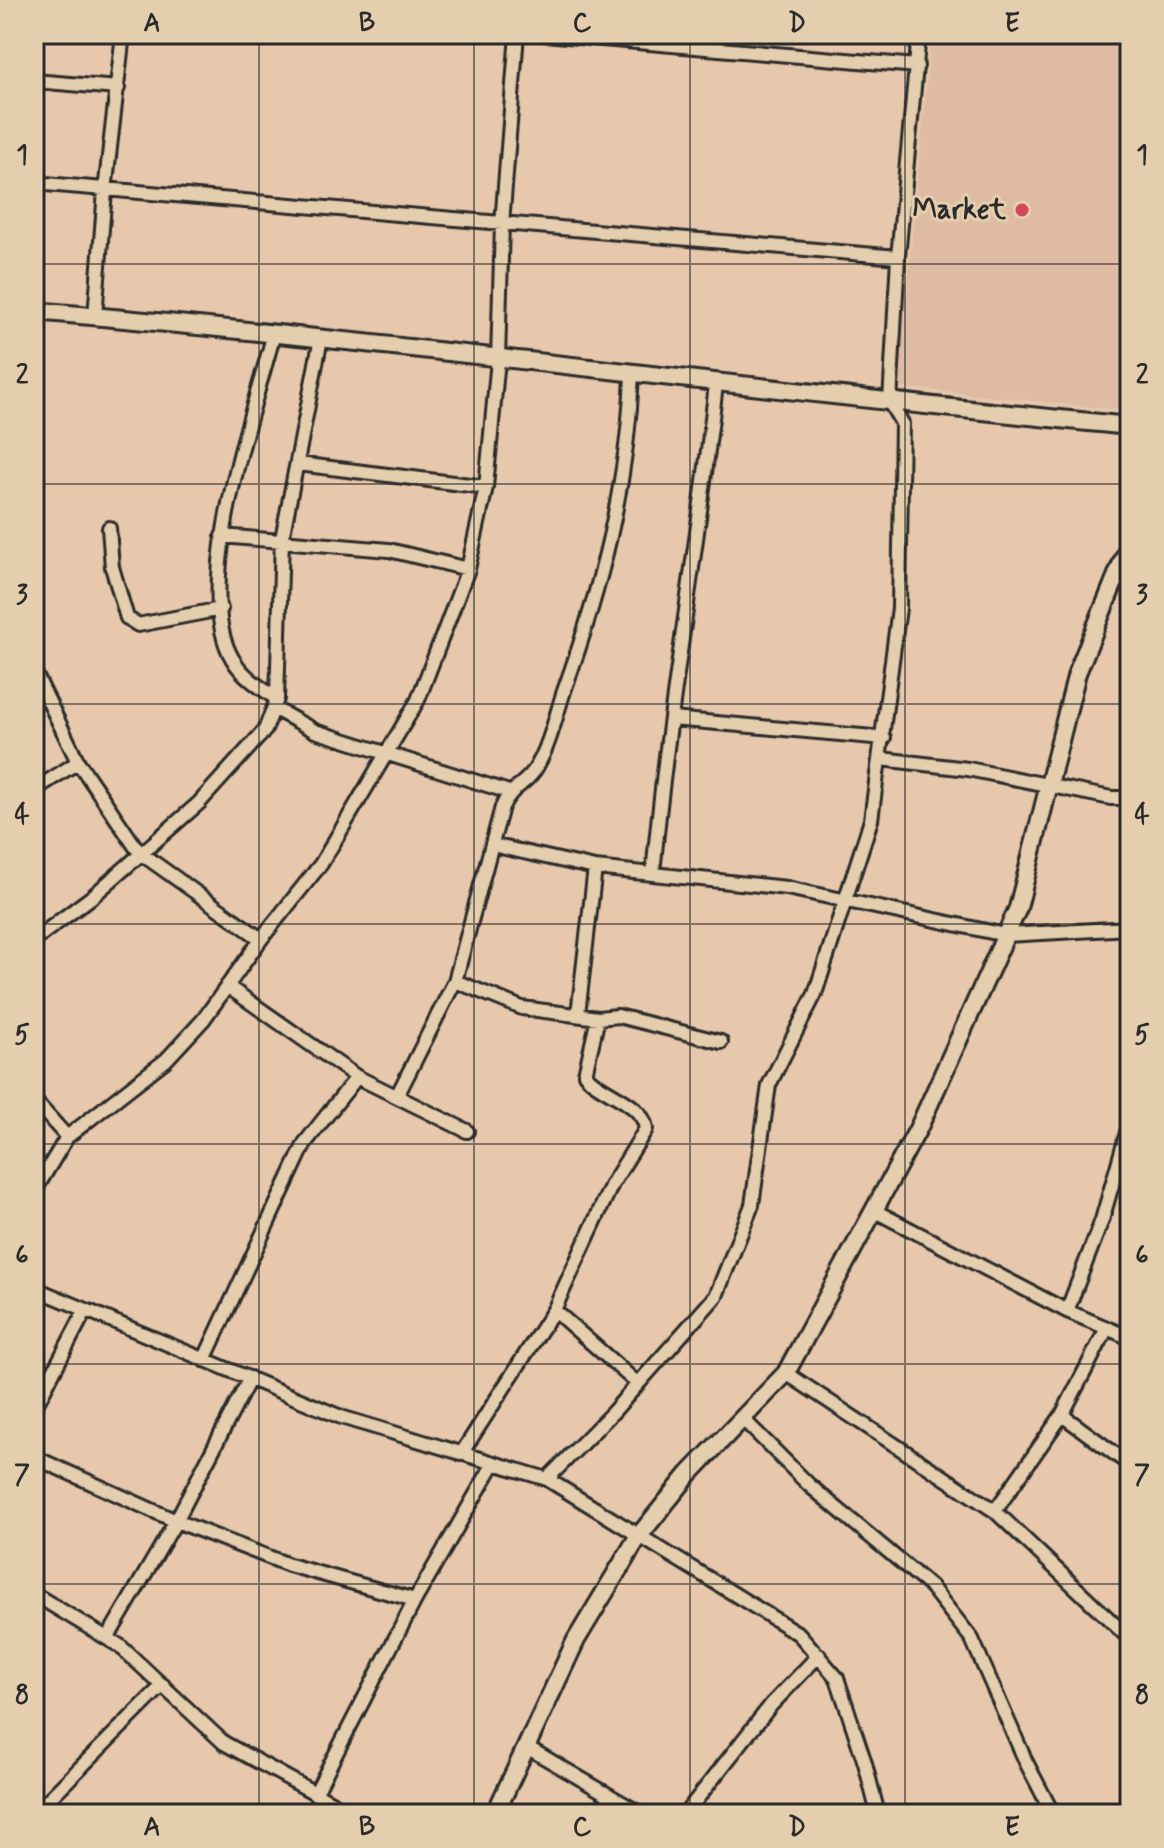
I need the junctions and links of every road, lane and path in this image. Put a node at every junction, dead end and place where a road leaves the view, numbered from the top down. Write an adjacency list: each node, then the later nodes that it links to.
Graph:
1 (123, 34): 7 (street)
2 (517, 34): 10 (street)
3 (544, 34): 5 (street)
4 (919, 34): 5 (street)
5 (917, 66): 11 (street)
6 (34, 81): 7 (street)
7 (118, 88): 9 (street)
8 (34, 183): 9 (street)
9 (105, 191): 10 (street); 13 (street)
10 (502, 224): 11 (street); 16 (street)
11 (898, 257): 19 (street)
12 (34, 311): 13 (street)
13 (95, 316): 14 (street)
14 (274, 333): 15 (street); 24 (street)
15 (321, 338): 16 (street); 21 (street)
16 (498, 359): 17 (street); 22 (street)
17 (632, 374): 18 (street); 38 (street)
18 (716, 384): 19 (street); 31 (street)
19 (890, 403): 20 (street); 32 (street)
20 (1130, 426)
21 (298, 464): 22 (street); 25 (street)
22 (486, 487): 27 (street)
23 (109, 528): 28 (street)
24 (222, 536): 25 (street); 28 (street)
25 (282, 539): 27 (street); 30 (street)
26 (1130, 543): 36 (street)
27 (468, 569): 33 (street)
28 (221, 609): 30 (street)
29 (34, 671): 35 (street)
30 (276, 704): 33 (street); 41 (street)
31 (672, 719): 32 (street); 43 (street)
32 (884, 738): 34 (street)
33 (385, 754): 38 (street); 47 (street)
34 (881, 759): 36 (street); 44 (street)
35 (78, 762): 37 (street); 41 (street)
36 (1047, 786): 39 (street); 46 (street)
37 (34, 790)
38 (509, 792): 40 (street)
39 (1130, 798)
40 (492, 845): 42 (street); 49 (street)
41 (139, 852): 47 (street); 48 (street)
42 (595, 868): 43 (street); 51 (street)
43 (653, 874): 44 (street)
44 (846, 903): 46 (street); 71 (street)
45 (1130, 928): 46 (street)
46 (1005, 935): 61 (street)
47 (261, 939): 50 (street)
48 (34, 940)
49 (455, 981): 51 (street); 55 (street)
50 (227, 986): 54 (street); 59 (street)
51 (578, 1014): 52 (street)
52 (598, 1018): 53 (street); 63 (street)
53 (721, 1042)
54 (357, 1077): 55 (street); 68 (street)
55 (397, 1096): 58 (street)
56 (34, 1100): 59 (street)
57 (1129, 1129): 65 (street)
58 (467, 1131)
59 (67, 1137): 60 (street)
60 (34, 1192)
61 (873, 1210): 65 (street); 69 (street)
62 (34, 1288): 64 (street)
63 (554, 1310): 71 (street); 75 (street)
64 (85, 1311): 68 (street); 72 (street)
65 (1067, 1311): 66 (street)
66 (1106, 1330): 67 (street); 73 (street)
67 (1130, 1338)
68 (204, 1360): 70 (street)
69 (786, 1373): 74 (street); 80 (street)
70 (250, 1378): 75 (street); 81 (street)
71 (638, 1384): 79 (street)
72 (34, 1409)
73 (1062, 1415): 78 (street); 80 (street)
74 (743, 1419): 82 (street); 97 (street)
75 (461, 1454): 77 (street)
76 (34, 1457): 81 (street)
77 (494, 1463): 79 (street); 84 (street)
78 (1130, 1465)
79 (547, 1479): 82 (street)
80 (995, 1511): 86 (street)
81 (176, 1521): 84 (street); 85 (street)
82 (638, 1537): 87 (street); 89 (street)
83 (34, 1594): 85 (street)
84 (415, 1600): 90 (street)
85 (108, 1637): 88 (street)
86 (1130, 1639)
87 (819, 1655): 95 (street); 96 (street)
88 (163, 1685): 90 (street); 91 (street)
89 (525, 1746): 93 (street); 94 (street)
90 (315, 1794): 92 (street)
91 (34, 1814)
92 (353, 1814)
93 (495, 1814)
94 (641, 1814)
95 (685, 1814)
96 (878, 1814)
97 (1053, 1814)

